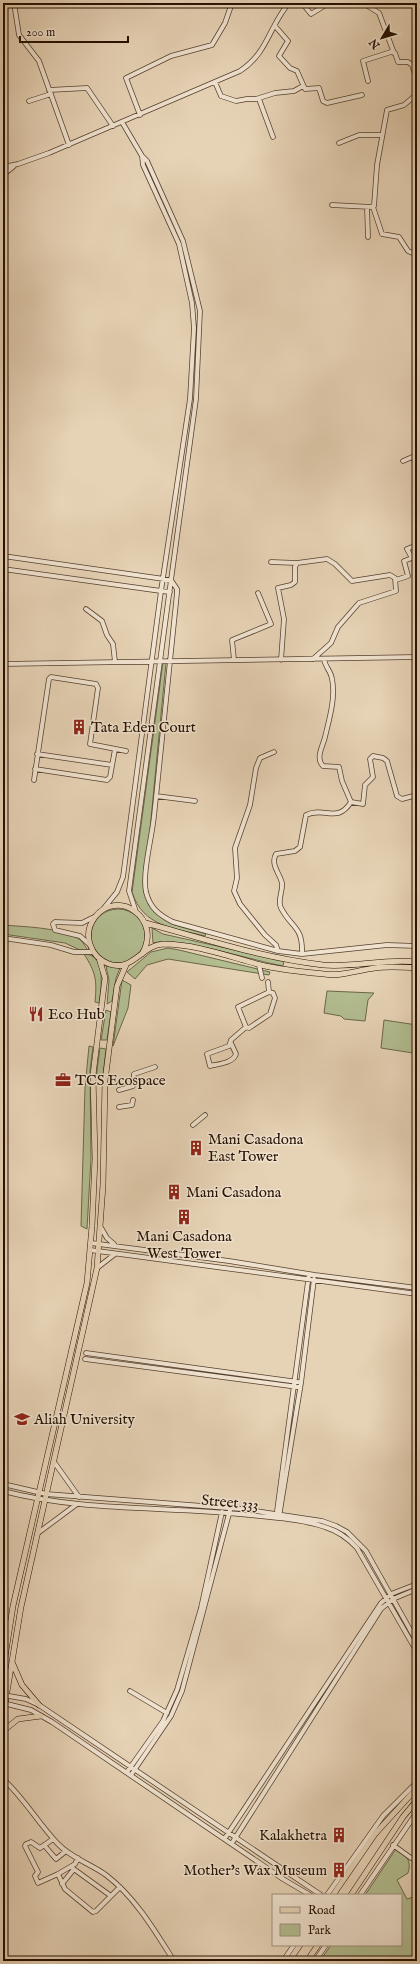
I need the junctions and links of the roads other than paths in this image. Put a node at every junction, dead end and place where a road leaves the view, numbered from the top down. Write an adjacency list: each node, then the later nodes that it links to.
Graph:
1 (14, 3): 13 (street)
2 (232, 3): 18 (street)
3 (289, 3): 7 (street)
4 (302, 3): 5 (street)
5 (329, 3)
6 (363, 3): 8 (street)
7 (275, 26): 11 (street); 12 (street)
8 (394, 53): 9 (street); 10 (street)
9 (368, 81)
10 (417, 81)
11 (215, 82): 16 (street); 18 (street)
12 (303, 86): 15 (street); 16 (street)
13 (50, 92): 17 (street); 20 (street); 24 (street)
14 (417, 94): 21 (street)
15 (362, 95)
16 (258, 99): 22 (street)
17 (29, 101)
18 (140, 115): 19 (street)
19 (122, 122): 20 (street); 25 (street)
20 (113, 126): 24 (street)
21 (382, 135): 23 (street); 31 (street)
22 (272, 137)
23 (339, 143)
24 (69, 144): 26 (street)
25 (142, 156): 42 (street); 43 (street)
26 (14, 165): 27 (street); 28 (street)
27 (3, 168)
28 (3, 175)
29 (332, 205): 30 (street)
30 (366, 207): 31 (street); 32 (street)
31 (373, 207): 33 (street)
32 (368, 237)
33 (417, 255)
34 (415, 456): 35 (street); 36 (street)
35 (403, 461)
36 (417, 467)
37 (417, 545): 44 (street)
38 (3, 556): 42 (street)
39 (271, 562): 40 (street)
40 (297, 563): 44 (street); 55 (street)
41 (3, 569): 45 (street)
42 (163, 579): 43 (street); 45 (street)
43 (171, 580): 46 (street); 53 (street)
44 (396, 580): 50 (street)
45 (162, 591): 46 (street); 56 (street)
46 (170, 592): 52 (street)
47 (258, 593): 54 (street)
48 (86, 609): 57 (street)
49 (417, 657): 51 (street)
50 (313, 659): 51 (street); 55 (street)
51 (324, 659): 69 (street)
52 (160, 660): 53 (street); 56 (street); 71 (street)
53 (170, 660): 54 (street); 67 (street)
54 (234, 660): 55 (street)
55 (281, 660)
56 (152, 661): 57 (street); 70 (street)
57 (115, 662): 58 (street)
58 (3, 664)
59 (115, 749): 60 (street); 62 (street); 63 (street)
60 (126, 751)
61 (274, 752): 79 (street)
62 (37, 754): 63 (street); 64 (street)
63 (112, 765): 64 (street)
64 (34, 769): 65 (street)
65 (34, 780)
66 (417, 795): 69 (street)
67 (156, 796): 68 (street); 74 (street)
68 (194, 801)
69 (351, 802): 82 (street)
70 (103, 910): 71 (main road); 72 (main road)
71 (136, 912): 73 (main road)
72 (96, 916): 77 (main road); 77 (street)
73 (146, 923): 76 (main road); 81 (main road)
74 (210, 933): 76 (street); 79 (street)
75 (3, 938): 80 (street)
76 (207, 940): 84 (main road)
77 (90, 945): 80 (main road)
78 (417, 946): 82 (street)
79 (278, 951): 82 (street)
80 (93, 952): 83 (main road)
81 (142, 954): 85 (main road); 86 (main road)
82 (302, 954)
83 (99, 958): 85 (main road); 100 (main road)
84 (417, 962)
85 (126, 965): 99 (main road)
86 (259, 965): 87 (main road); 88 (street)
87 (417, 968)
88 (262, 978)
89 (268, 982): 90 (street)
90 (269, 992): 91 (street); 91 (street)
91 (246, 1027): 92 (street)
92 (231, 1043): 92 (street)
93 (155, 1067): 94 (street)
94 (119, 1090)
95 (133, 1100): 96 (street)
96 (119, 1107)
97 (205, 1115): 98 (street)
98 (192, 1124)
99 (100, 1226): 101 (main road); 102 (street)
100 (91, 1243): 101 (street); 103 (main road)
101 (99, 1243): 102 (street); 104 (main road)
102 (115, 1245): 107 (street)
103 (90, 1250): 104 (street); 120 (main road)
104 (98, 1251): 105 (street); 106 (main road)
105 (116, 1253): 106 (street); 109 (street)
106 (98, 1268): 117 (main road)
107 (309, 1274): 108 (street); 109 (street)
108 (314, 1275): 110 (street); 111 (street)
109 (308, 1280): 110 (street); 115 (street)
110 (314, 1281): 112 (street); 116 (street)
111 (417, 1288)
112 (417, 1294)
113 (86, 1353): 115 (street)
114 (85, 1359): 115 (street)
115 (295, 1385): 116 (street); 129 (street)
116 (301, 1385): 129 (street)
117 (54, 1462): 121 (main road); 122 (street)
118 (3, 1484): 120 (street, Street 333)
119 (3, 1491): 123 (street, Street 333)
120 (38, 1493): 121 (street, Street 333); 123 (main road)
121 (46, 1494): 122 (street, Street 333); 124 (main road)
122 (79, 1497): 126 (street, Street 333)
123 (37, 1500): 124 (street, Street 333); 140 (main road)
124 (45, 1501): 125 (street, Street 333); 130 (main road)
125 (77, 1503): 128 (street, Street 333); 130 (street)
126 (223, 1507): 127 (street, Street 333); 128 (street)
127 (230, 1510): 128 (street, Street 333); 129 (street); 150 (street)
128 (222, 1512): 145 (street)
129 (280, 1516): 133 (street); 134 (street, Street 333)
130 (38, 1533): 139 (main road)
131 (417, 1584): 133 (street)
132 (417, 1589): 135 (street)
133 (391, 1594): 134 (street); 135 (street)
134 (386, 1598): 136 (street, Street 333); 158 (street)
135 (393, 1599): 136 (street); 137 (street)
136 (389, 1602): 138 (street); 159 (street)
137 (417, 1642)
138 (417, 1652)
139 (12, 1661): 142 (main road); 144 (main road)
140 (3, 1670)
141 (130, 1691): 145 (street)
142 (5, 1695): 143 (main road); 144 (street)
143 (4, 1703): 146 (main road); 147 (street)
144 (39, 1705): 149 (street)
145 (167, 1713): 149 (street)
146 (3, 1716)
147 (41, 1716): 148 (main road); 151 (street)
148 (3, 1731)
149 (130, 1766): 150 (street); 151 (street)
150 (135, 1769): 152 (street); 158 (street)
151 (127, 1772): 152 (street)
152 (131, 1775): 160 (street)
153 (3, 1778): 161 (street)
154 (417, 1782): 174 (street)
155 (417, 1788): 175 (main road)
156 (417, 1800): 176 (main road)
157 (417, 1812): 164 (street)
158 (228, 1832): 159 (street); 160 (street)
159 (236, 1837): 162 (street); 173 (street)
160 (225, 1838): 162 (street)
161 (53, 1839): 163 (street); 165 (street)
162 (232, 1843): 172 (street)
163 (44, 1845): 165 (street); 169 (street)
164 (393, 1845): 166 (street); 177 (street)
165 (66, 1851): 167 (street)
166 (417, 1857)
167 (78, 1858): 168 (street); 171 (street)
168 (72, 1868): 169 (street); 170 (street); 178 (street)
169 (58, 1874): 170 (street)
170 (62, 1884): 178 (street)
171 (120, 1887): 178 (street); 183 (street)
172 (308, 1894)
173 (320, 1894)
174 (328, 1894)
175 (334, 1894)
176 (352, 1894)
177 (361, 1894)
178 (111, 1896)
179 (293, 1946): 184 (street)
180 (299, 1946): 185 (main road)
181 (317, 1946): 186 (main road)
182 (325, 1946): 187 (street)
183 (174, 1961)
184 (283, 1961)
185 (289, 1961)
186 (307, 1961)
187 (315, 1961)

